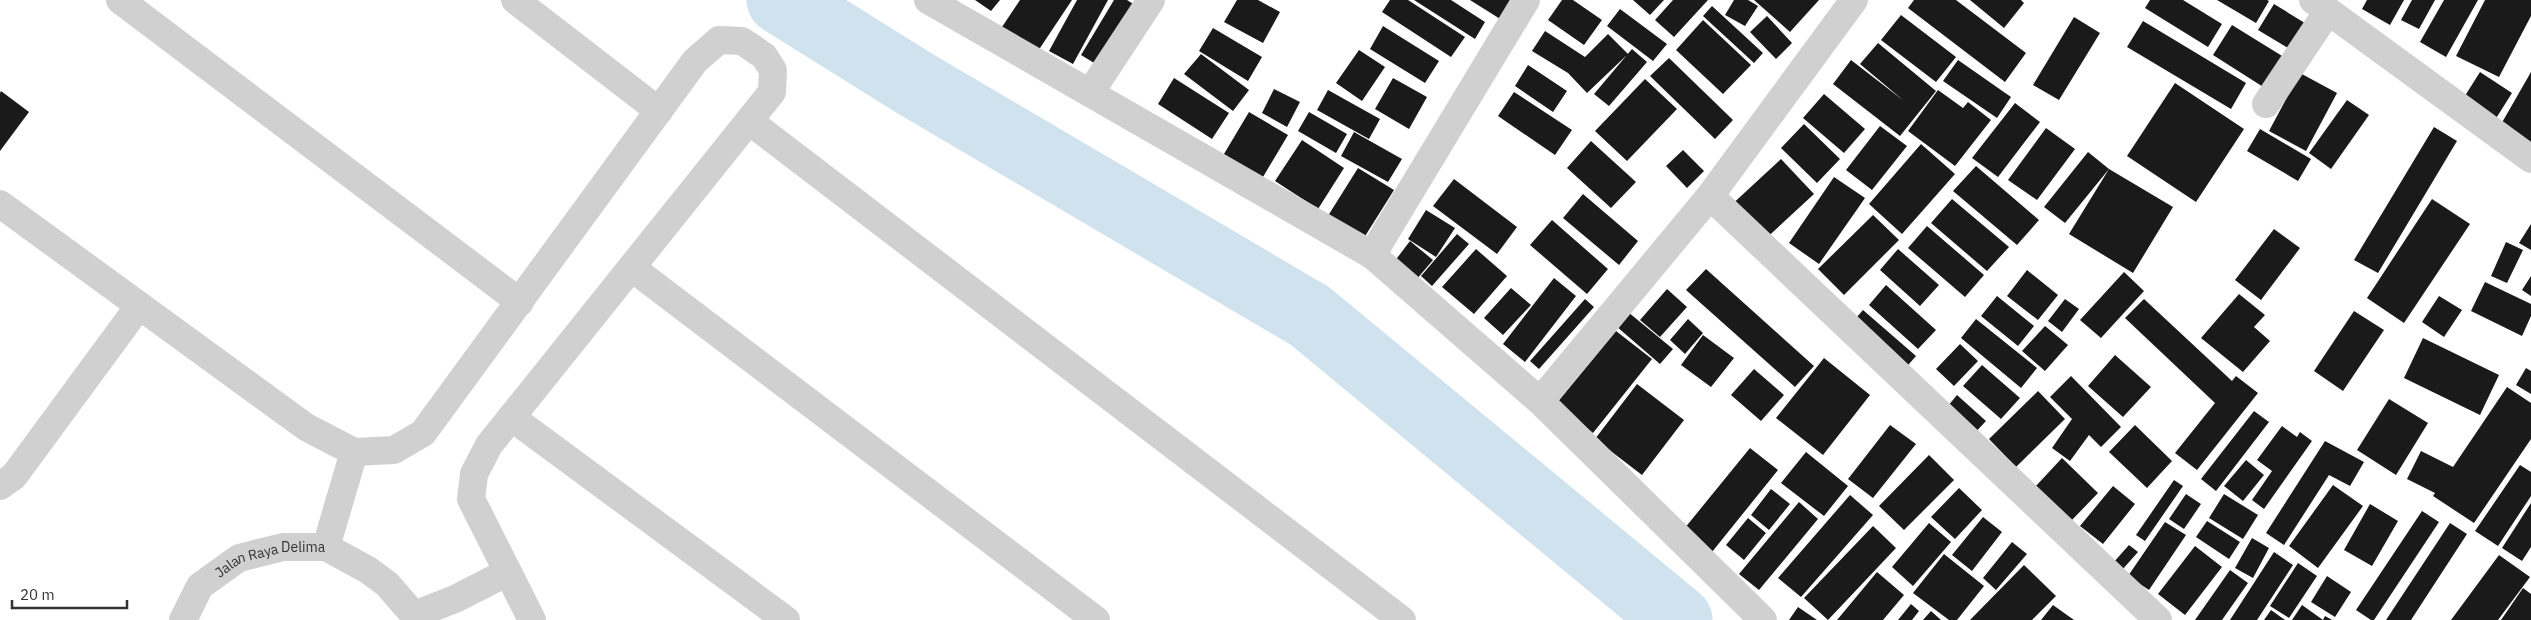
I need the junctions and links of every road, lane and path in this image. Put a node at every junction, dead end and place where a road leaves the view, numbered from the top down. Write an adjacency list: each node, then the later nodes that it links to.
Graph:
1 (120, 0): 17 (street)
2 (516, 0): 10 (street)
3 (928, 0): 8 (street)
4 (1151, 0): 8 (street)
5 (1526, 0): 15 (street)
6 (1854, 0): 13 (street)
7 (2321, 6): 9 (street); 12 (street)
8 (1090, 93): 15 (street)
9 (2266, 104)
10 (659, 111): 11 (street); 17 (street)
11 (749, 121): 16 (street); 30 (street)
12 (2531, 158)
13 (1710, 196): 19 (street); 32 (street)
14 (0, 204): 18 (street)
15 (1372, 256): 19 (street)
16 (632, 268): 20 (street); 29 (street)
17 (520, 302): 21 (street)
18 (139, 306): 21 (street); 22 (street)
19 (1540, 401): 31 (street)
20 (512, 417): 24 (street); 28 (street)
21 (354, 452): 23 (street)
22 (0, 486)
23 (326, 548): 25 (street, Jalan Raya Delima); 26 (street, Jalan Raya Delima)
24 (508, 572): 25 (street); 27 (street)
25 (414, 617)
26 (183, 620)
27 (532, 620)
28 (786, 620)
29 (1096, 620)
30 (1402, 620)
31 (1763, 620)
32 (2158, 620)

